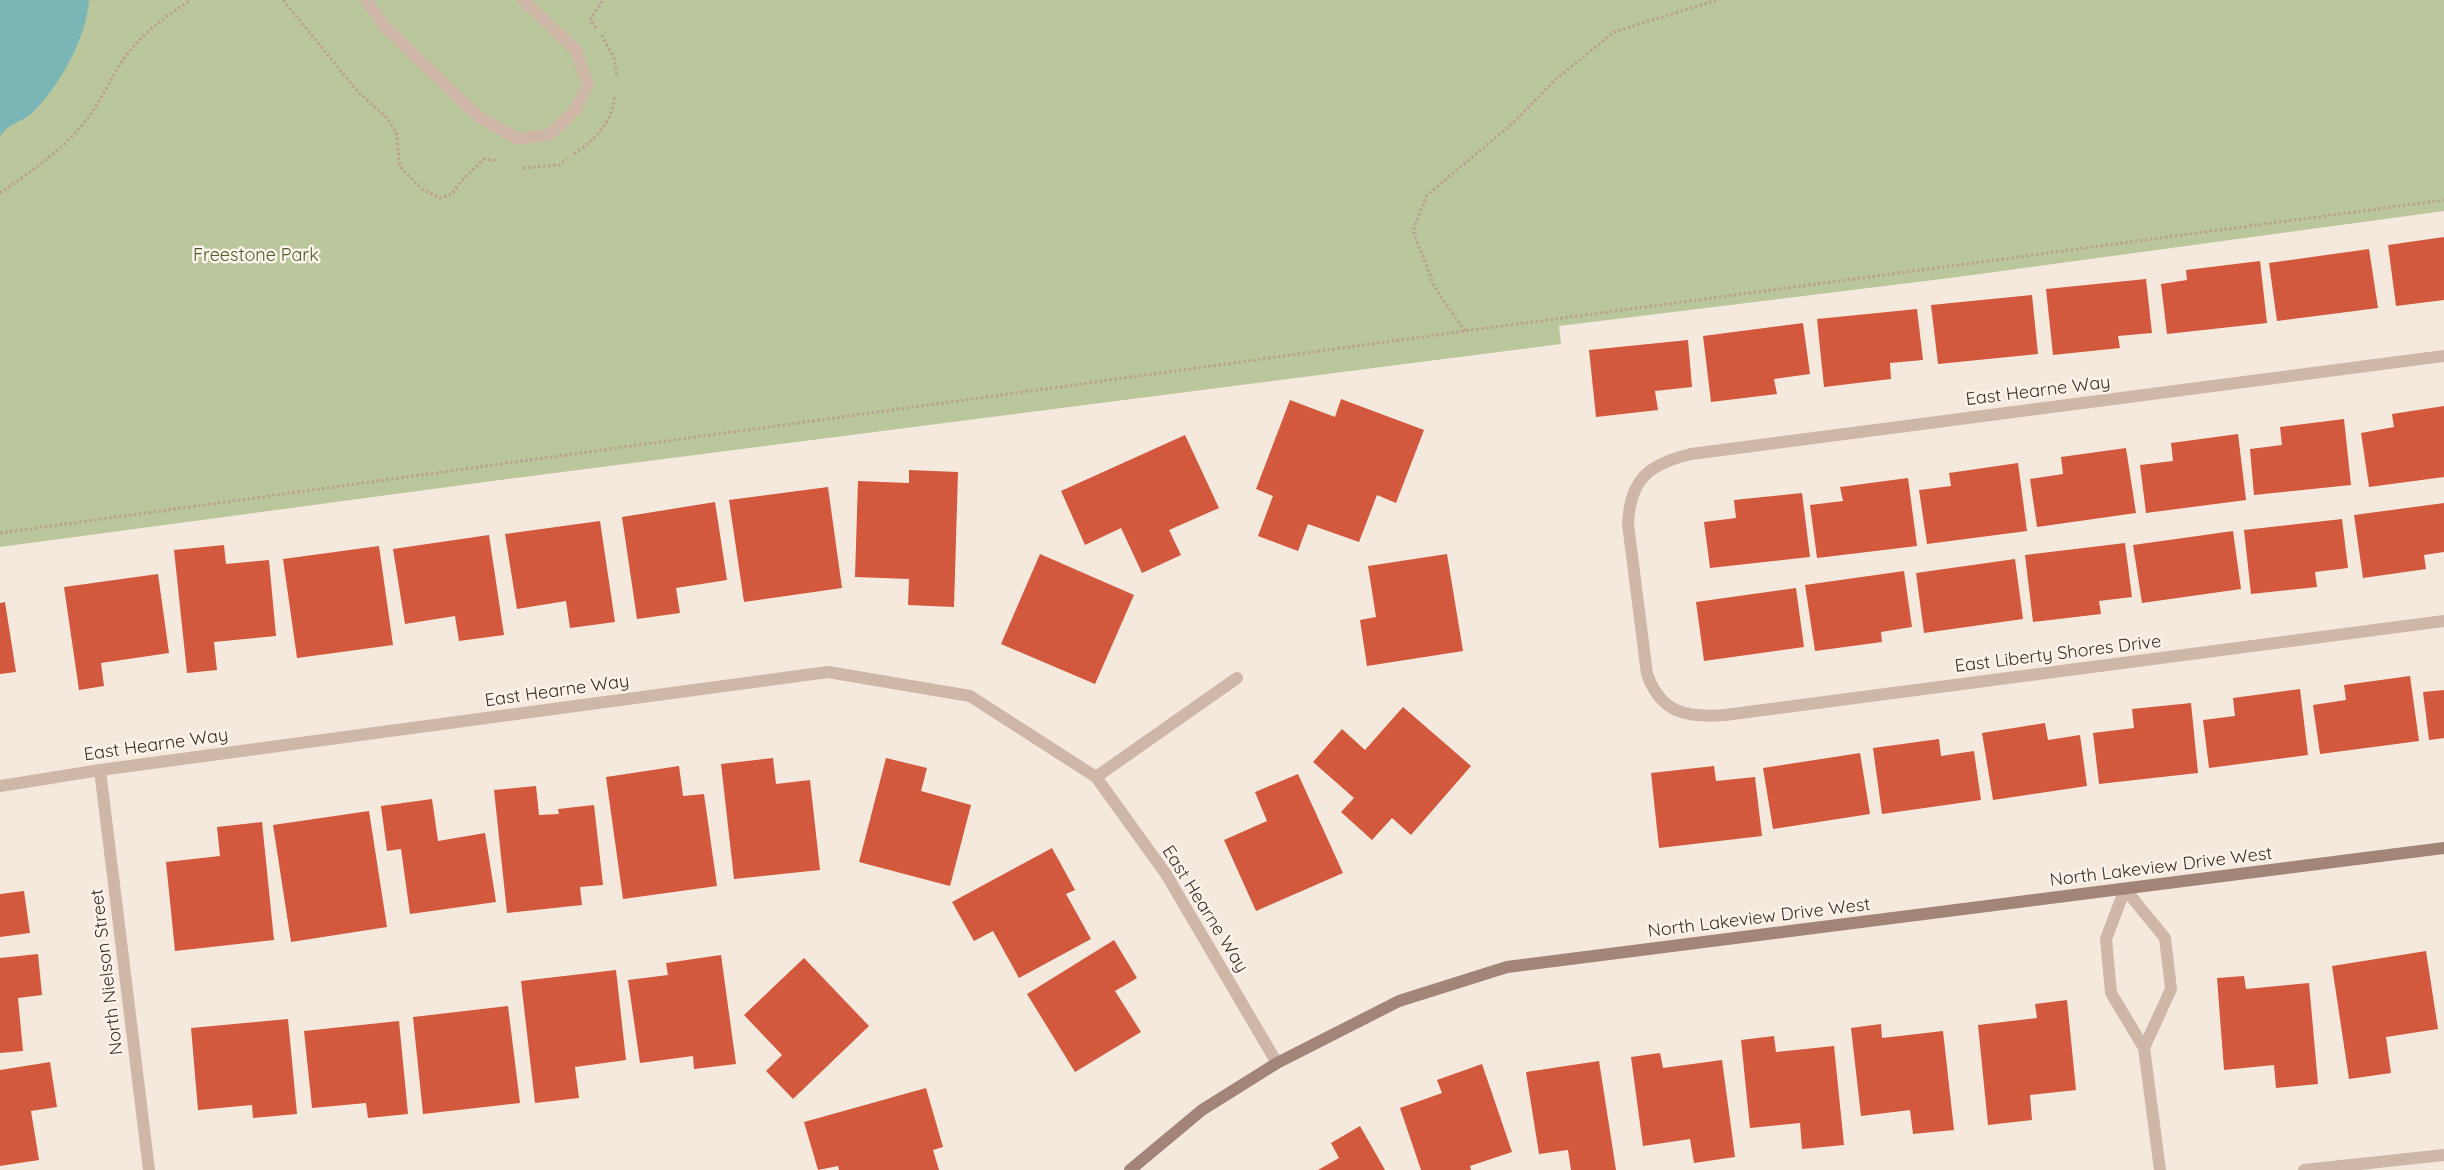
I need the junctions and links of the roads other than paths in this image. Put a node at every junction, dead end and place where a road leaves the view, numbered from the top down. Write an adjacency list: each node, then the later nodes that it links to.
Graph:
1 (366, 0): 2 (street)
2 (523, 0)
3 (2444, 356): 6 (street, East Hearne Way)
4 (2444, 620): 6 (street, East Liberty Shores Drive)
5 (1237, 678): 8 (street)
6 (1676, 711)
7 (100, 770): 8 (street, East Hearne Way); 9 (street, East Hearne Way); 15 (street, North Nielson Street)
8 (1096, 778): 13 (street, East Hearne Way)
9 (0, 786)
10 (2444, 848): 11 (street, North Lakeview Drive West)
11 (2125, 889): 12 (street); 12 (street); 13 (street, North Lakeview Drive West)
12 (2144, 1048): 17 (street)
13 (1277, 1063): 16 (street, North Lakeview Drive West)
14 (2444, 1155): 18 (street)
15 (149, 1170)
16 (1130, 1170)
17 (2160, 1170)
18 (2304, 1170)

